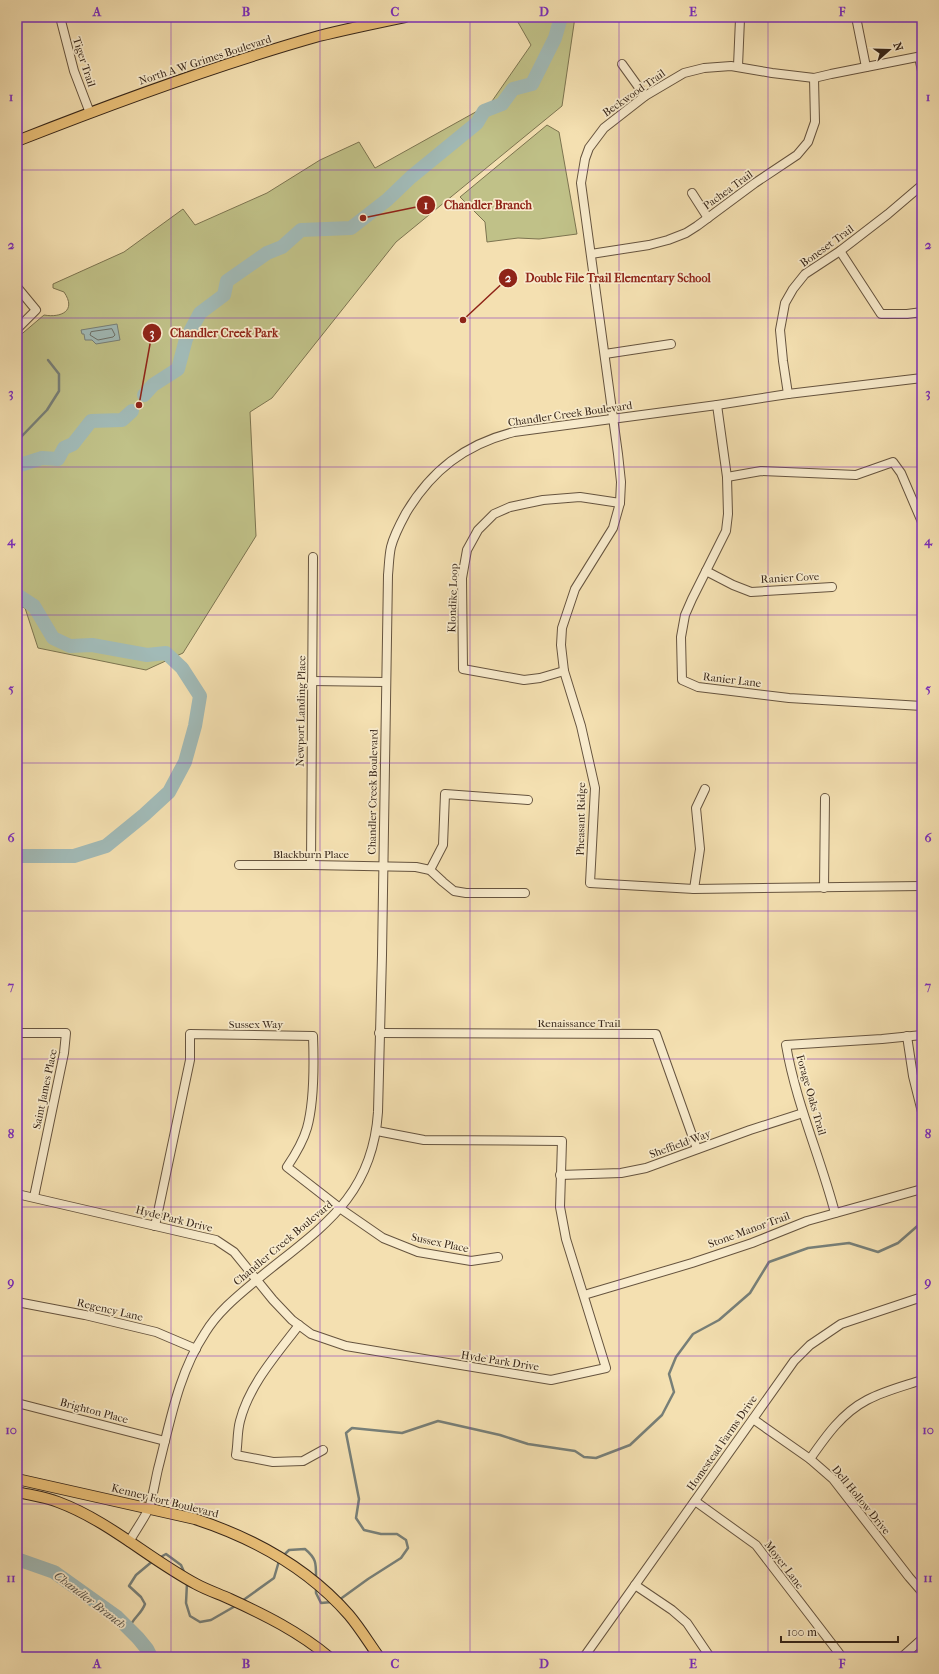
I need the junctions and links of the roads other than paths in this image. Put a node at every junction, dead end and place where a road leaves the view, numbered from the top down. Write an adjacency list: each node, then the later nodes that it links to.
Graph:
1 (60, 17): 12 (street, Tiger Trail)
2 (405, 17): 12 (main road, North A W Grimes Boulevard)
3 (856, 17): 8 (street)
4 (740, 19): 7 (street)
5 (921, 57): 8 (street, Beckwood Trail); 9 (street)
6 (622, 64): 11 (street)
7 (738, 66): 10 (street, Beckwood Trail); 11 (street, Beckwood Trail)
8 (866, 67): 10 (street, Beckwood Trail)
9 (922, 71)
10 (814, 78): 16 (street, Pachea Trail)
11 (645, 96): 18 (street, Beckwood Trail)
12 (90, 112): 13 (main road, North A W Grimes Boulevard)
13 (17, 142)
14 (922, 185): 17 (street, Boneset Trail)
15 (692, 193): 16 (street)
16 (708, 218): 18 (street, Pachea Trail)
17 (840, 251): 20 (street); 25 (street, Boneset Trail)
18 (590, 254): 23 (street, Beckwood Trail)
19 (17, 287): 21 (street)
20 (922, 312)
21 (17, 329)
22 (671, 344): 23 (street)
23 (605, 354): 27 (street, Beckwood Trail)
24 (922, 378): 25 (street, Chandler Creek Boulevard)
25 (788, 394): 26 (street, Chandler Creek Boulevard)
26 (717, 405): 27 (street, Chandler Creek Boulevard); 28 (street, Ranier Lane)
27 (612, 418): 29 (street, Pheasant Ridge); 36 (street, Chandler Creek Boulevard)
28 (728, 477): 30 (street); 32 (street, Ranier Lane)
29 (620, 503): 34 (street, Pheasant Ridge); 34 (street, Klondike Loop)
30 (922, 522)
31 (313, 557): 35 (street, Newport Landing Place)
32 (706, 571): 33 (street, Ranier Cove); 37 (street, Ranier Lane)
33 (832, 587)
34 (564, 671): 47 (street, Pheasant Ridge)
35 (312, 681): 36 (street); 42 (street, Newport Landing Place)
36 (386, 682): 43 (street, Chandler Creek Boulevard)
37 (922, 706)
38 (705, 789): 47 (street)
39 (825, 798): 46 (street)
40 (528, 800): 44 (street)
41 (239, 865): 42 (street, Blackburn Place)
42 (311, 865): 43 (street, Blackburn Place)
43 (383, 866): 44 (street, Blackburn Place); 50 (street, Chandler Creek Boulevard)
44 (430, 870): 48 (street)
45 (922, 886): 46 (street, Pheasant Ridge)
46 (824, 888): 47 (street, Pheasant Ridge)
47 (694, 889)
48 (525, 893)
49 (17, 1033): 60 (street, Saint James Place)
50 (379, 1033): 55 (street, Chandler Creek Boulevard); 56 (street, Renaissance Trail)
51 (922, 1035): 52 (street, Forage Oaks Trail)
52 (907, 1036): 53 (street); 54 (street, Forage Oaks Trail)
53 (922, 1112)
54 (803, 1113): 56 (street, Sheffield Way); 62 (street, Forage Oaks Trail)
55 (377, 1131): 57 (street, Hyde Park Drive); 61 (street, Chandler Creek Boulevard)
56 (698, 1149): 57 (street, Sheffield Way)
57 (560, 1175): 66 (street, Hyde Park Drive)
58 (922, 1189): 62 (street, Stone Manor Trail)
59 (17, 1194): 60 (street, Hyde Park Drive)
60 (34, 1197): 63 (street, Hyde Park Drive)
61 (341, 1209): 63 (street, Sussex Way); 64 (street, Sussex Place); 65 (street, Chandler Creek Boulevard)
62 (835, 1213): 66 (street, Stone Manor Trail)
63 (155, 1226): 65 (street, Hyde Park Drive)
64 (498, 1257)
65 (258, 1279): 69 (street, Hyde Park Drive); 70 (street, Chandler Creek Boulevard)
66 (584, 1295): 69 (street, Hyde Park Drive)
67 (922, 1297): 73 (street, Homestead Farms Drive)
68 (17, 1302): 70 (street, Regency Lane)
69 (299, 1325): 75 (street)
70 (196, 1349): 74 (street, Chandler Creek Boulevard)
71 (922, 1380): 76 (street)
72 (17, 1403): 74 (street, Brighton Place)
73 (753, 1419): 76 (street, Dell Hollow Drive); 79 (street, Homestead Farms Drive)
74 (165, 1442): 80 (street, Chandler Creek Boulevard)
75 (323, 1450)
76 (810, 1459): 83 (street, Dell Hollow Drive)
77 (17, 1479): 80 (main road, Kenney Fort Boulevard)
78 (17, 1492): 81 (main road)
79 (695, 1501): 82 (street, Homestead Farms Drive); 89 (street, Moyer Lane)
80 (149, 1508): 81 (street, Chandler Creek Boulevard); 86 (main road, Kenney Fort Boulevard)
81 (132, 1544): 85 (main road)
82 (635, 1585): 87 (street, Homestead Farms Drive); 88 (street)
83 (922, 1592)
84 (922, 1639): 90 (street)
85 (329, 1657)
86 (379, 1657)
87 (584, 1657)
88 (710, 1657)
89 (842, 1657)
90 (902, 1657)

